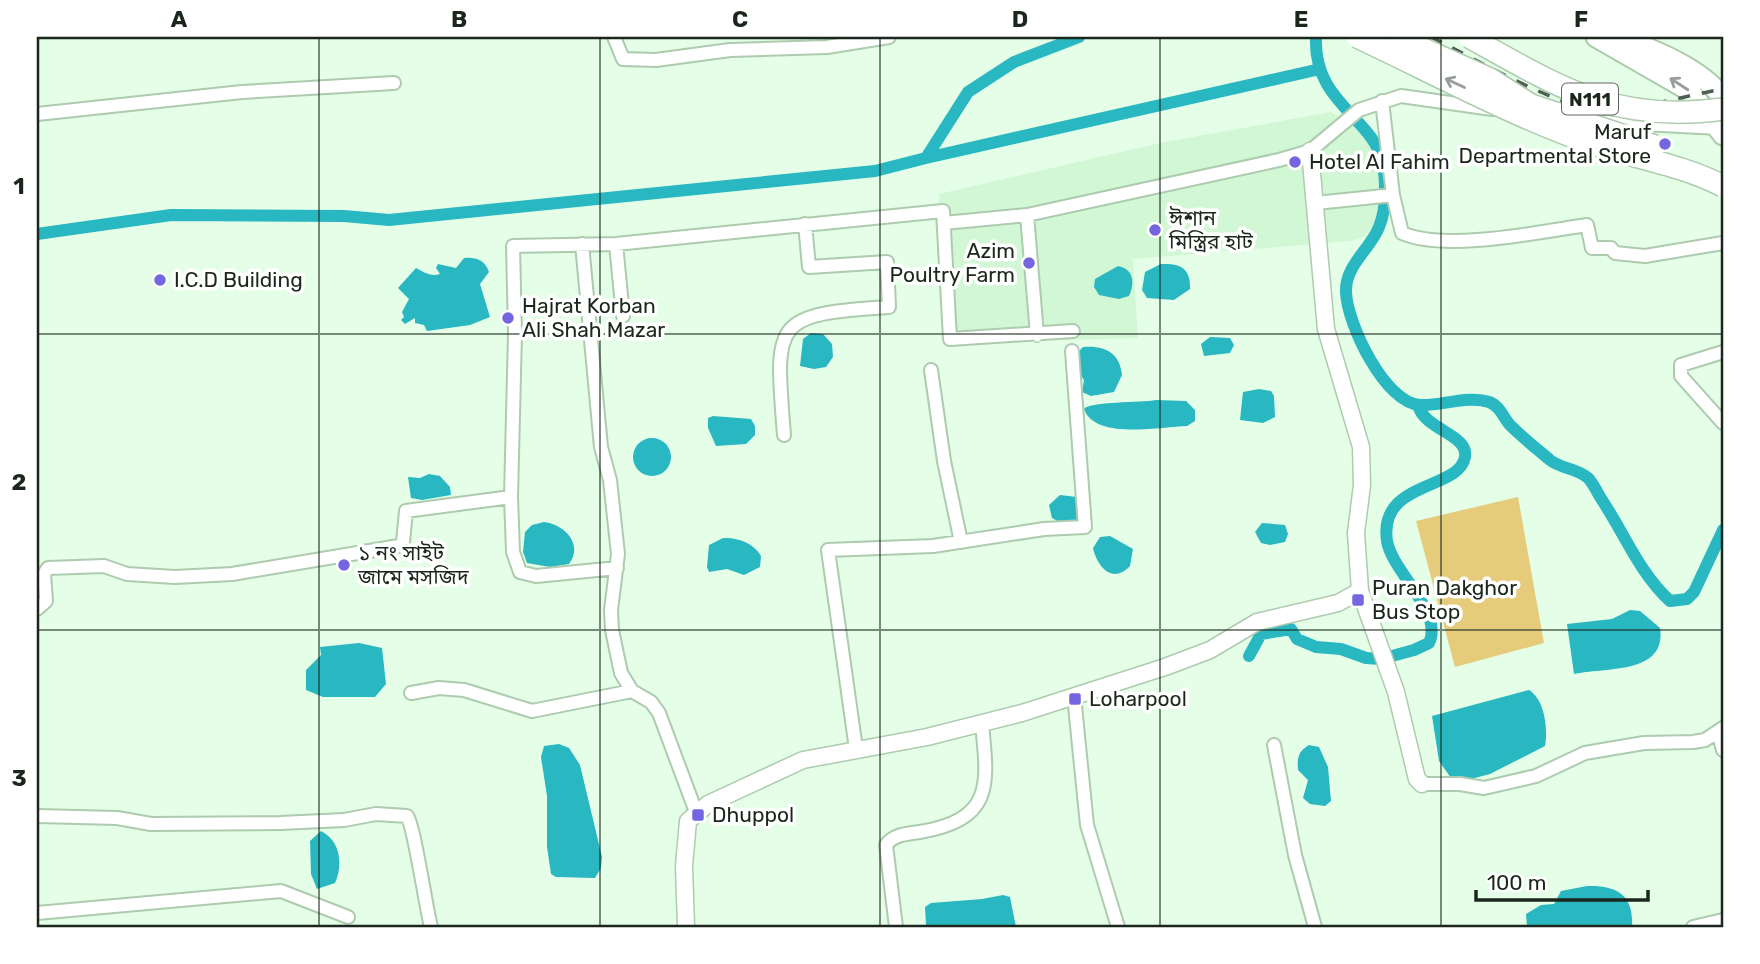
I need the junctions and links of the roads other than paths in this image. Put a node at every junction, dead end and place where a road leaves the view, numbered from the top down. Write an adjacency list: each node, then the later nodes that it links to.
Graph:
1 (614, 37): 2 (street)
2 (890, 37)
3 (1357, 37): 15 (highway, one-way to 3, bridge)
4 (1397, 37): 14 (highway, bridge)
5 (1469, 37): 12 (highway, N111, bridge)
6 (1596, 37): 12 (main road, one-way to 6)
7 (1619, 37): 9 (main road)
8 (394, 83): 11 (street)
9 (1723, 99)
10 (1382, 101): 12 (street); 13 (street); 16 (street)
11 (37, 114)
12 (1722, 124)
13 (1310, 151): 17 (street); 18 (street)
14 (1723, 169)
15 (1723, 186)
16 (1393, 195): 17 (street); 21 (street)
17 (1316, 203): 35 (street)
18 (1027, 215): 19 (street); 26 (street)
19 (944, 223): 20 (street); 26 (street)
20 (805, 224): 23 (street); 31 (street)
21 (1723, 243)
22 (583, 244): 23 (street); 32 (street); 34 (street)
23 (616, 244): 24 (street)
24 (623, 316)
25 (1073, 331): 26 (street)
26 (1037, 335)
27 (1072, 351): 33 (street)
28 (1723, 352): 30 (street)
29 (931, 370): 33 (street)
30 (1723, 423)
31 (784, 435)
32 (511, 497): 34 (street); 36 (street)
33 (961, 542): 43 (street)
34 (617, 568): 37 (street)
35 (1360, 591): 39 (street); 45 (street)
36 (37, 608)
37 (632, 691): 38 (street); 46 (street)
38 (411, 693)
39 (1074, 696): 40 (street); 54 (street)
40 (982, 723): 43 (street); 53 (street)
41 (1721, 730): 44 (street); 45 (street)
42 (1274, 745): 55 (street)
43 (856, 749): 46 (street)
44 (1723, 750)
45 (1422, 785)
46 (696, 812): 52 (street)
47 (37, 816): 51 (street)
48 (37, 913): 49 (street)
49 (348, 917)
50 (1723, 920): 56 (street)
51 (431, 927)
52 (686, 927)
53 (897, 927)
54 (1118, 927)
55 (1315, 927)
56 (1693, 927)

